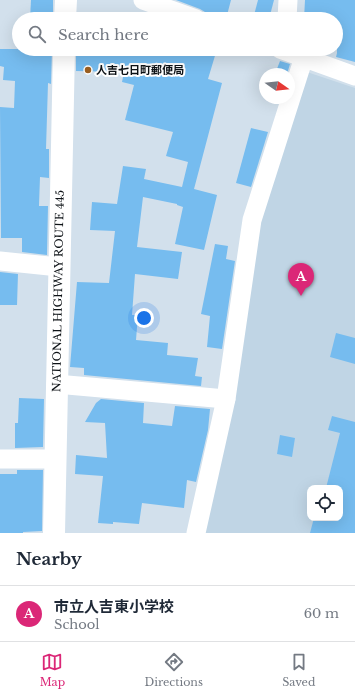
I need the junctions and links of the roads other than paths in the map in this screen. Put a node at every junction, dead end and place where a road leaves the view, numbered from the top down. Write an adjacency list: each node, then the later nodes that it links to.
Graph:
1 (66, 0): 4 (highway)
2 (143, 0): 5 (street)
3 (288, 0): 6 (street)
4 (65, 12)
5 (176, 12)
6 (287, 12)
7 (64, 56): 11 (highway, NATIONAL HIGHWAY ROUTE 445)
8 (304, 57): 9 (street); 13 (street)
9 (355, 76)
10 (0, 261): 11 (street)
11 (59, 267): 12 (highway, NATIONAL HIGHWAY ROUTE 445)
12 (56, 384): 13 (street); 15 (highway, NATIONAL HIGHWAY ROUTE 445)
13 (226, 399): 17 (street)
14 (0, 459): 15 (street)
15 (55, 459): 16 (highway, NATIONAL HIGHWAY ROUTE 445)
16 (54, 533)
17 (196, 533)

